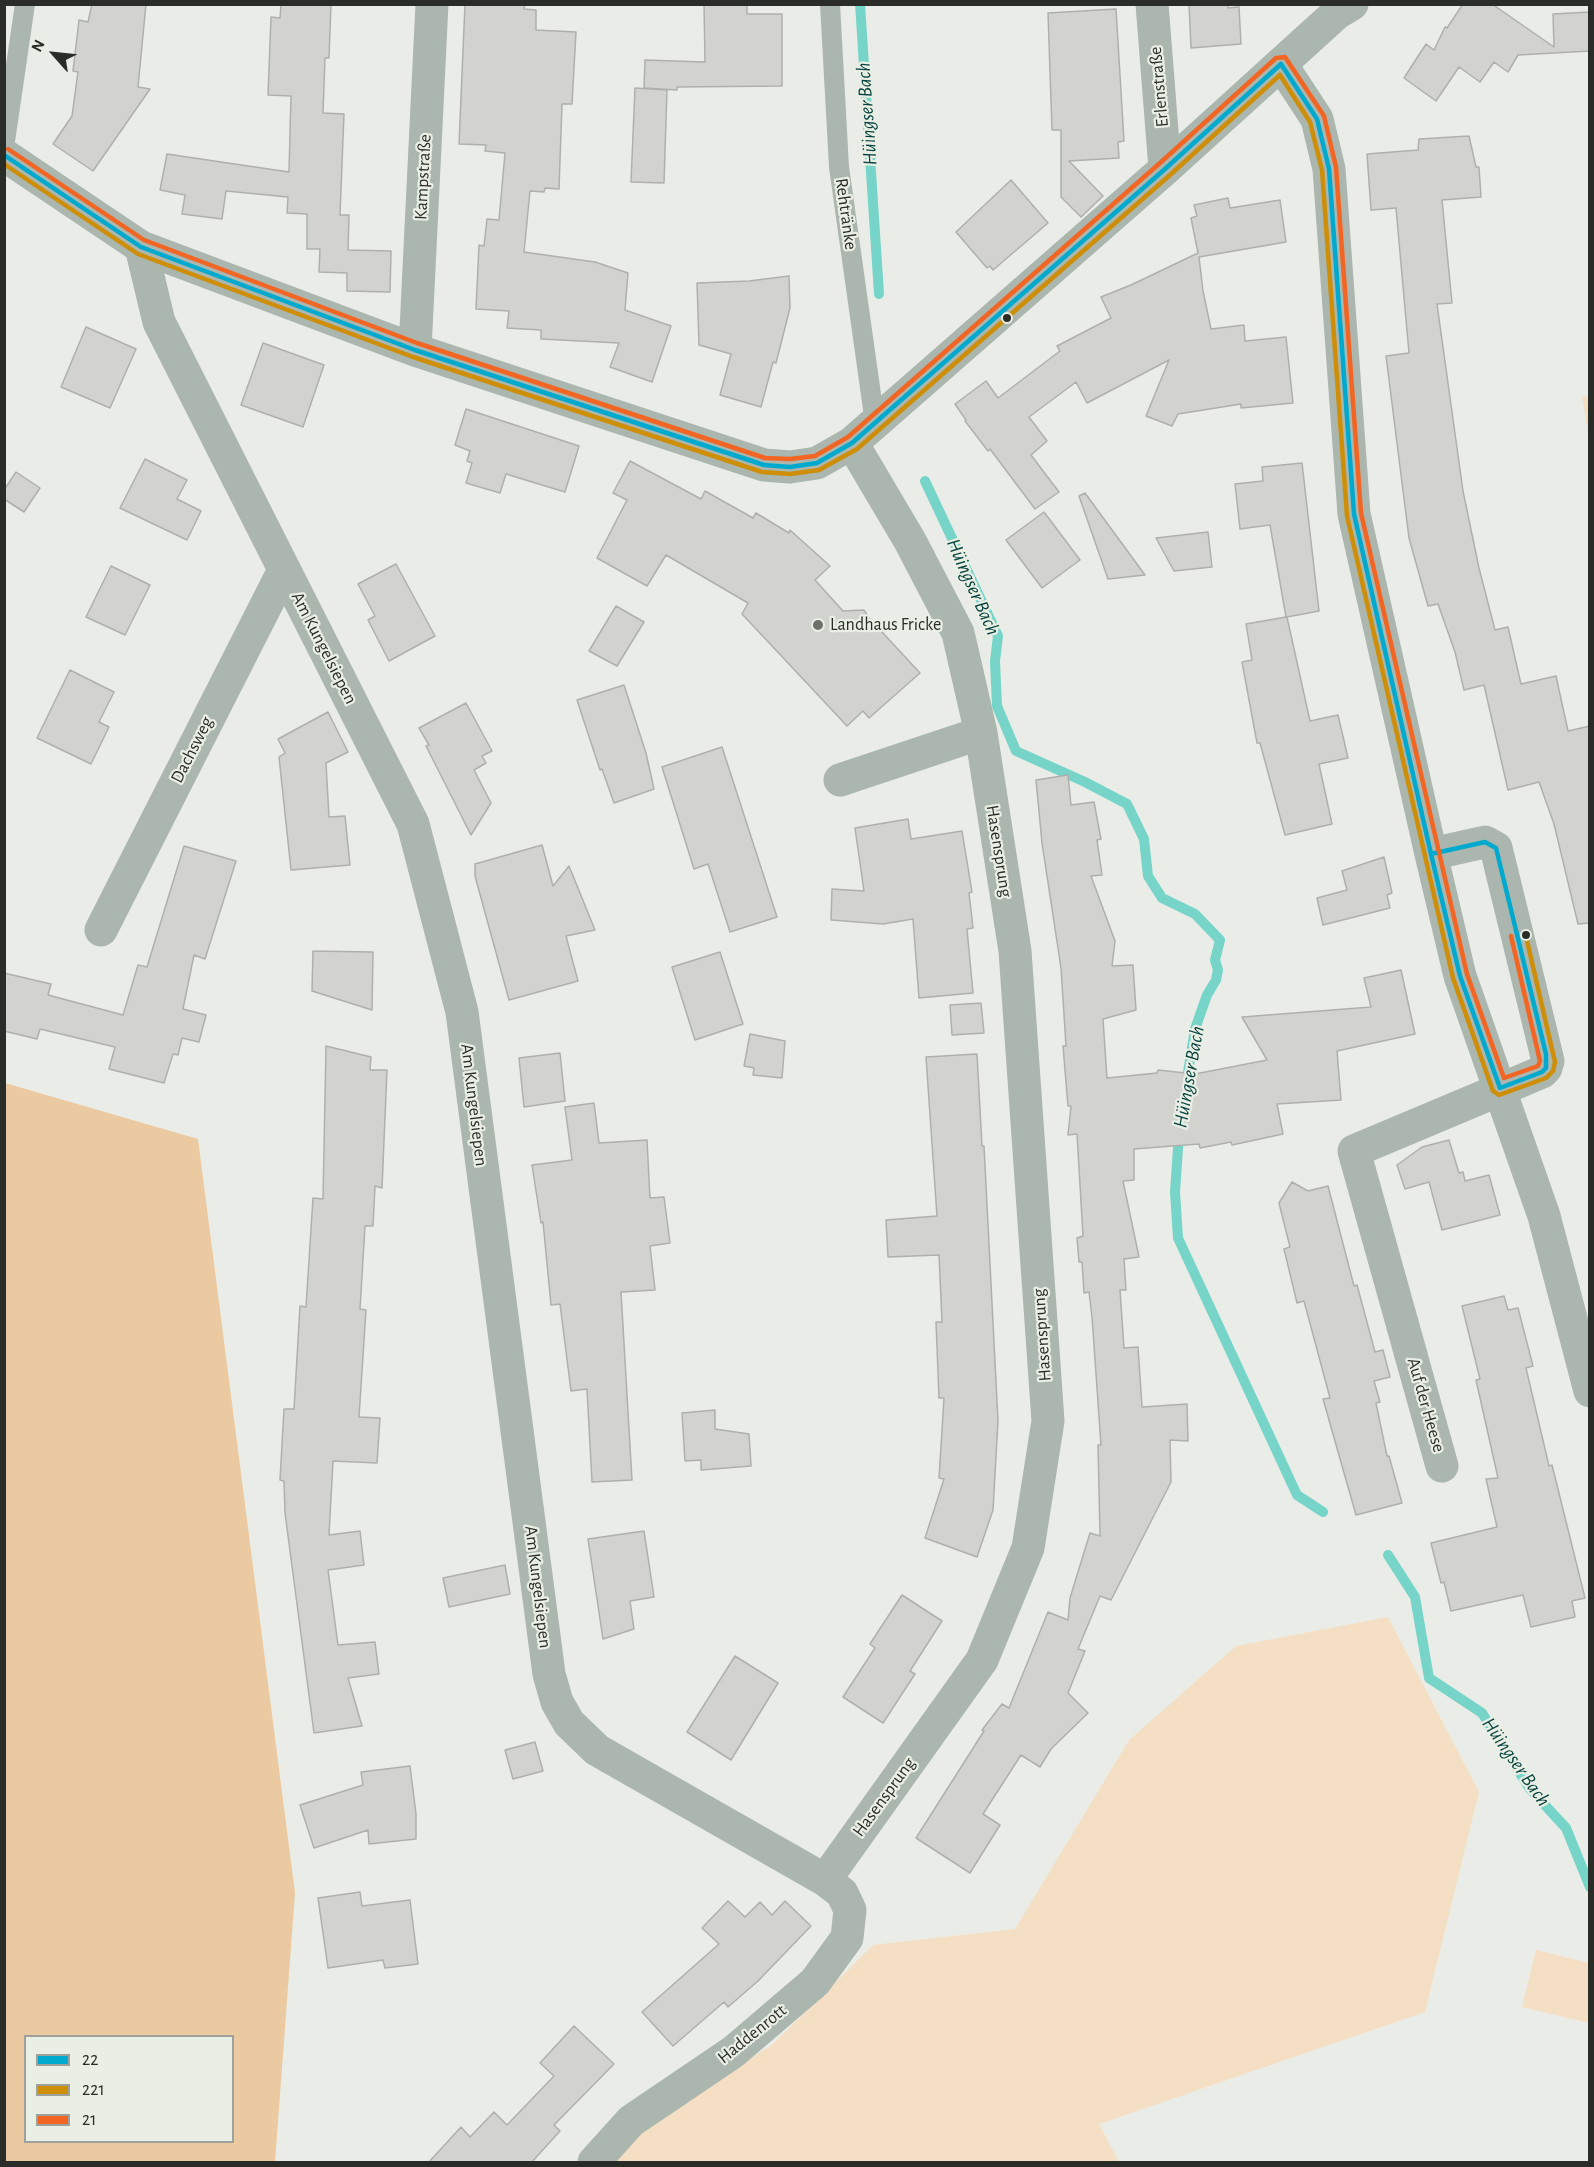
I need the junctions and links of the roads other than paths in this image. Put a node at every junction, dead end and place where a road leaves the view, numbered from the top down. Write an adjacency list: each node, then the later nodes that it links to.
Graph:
1 (25, 4): 7 (lane)
2 (432, 4): 11 (street, Kampstraße)
3 (831, 4): 12 (lane, Rehtränke)
4 (1152, 4): 9 (street, Erlenstraße)
5 (1352, 4): 6 (street)
6 (1281, 64): 9 (street); 16 (street)
7 (4, 148)
8 (4, 155): 10 (street)
9 (1166, 168): 12 (street)
10 (141, 247): 11 (street); 13 (street, Am Kungelsiepen)
11 (415, 350): 12 (street)
12 (864, 433): 14 (street, Hasensprung)
13 (284, 570): 17 (street, Dachsweg); 21 (street, Am Kungelsiepen)
14 (981, 733): 15 (street); 21 (street, Hasensprung)
15 (840, 780)
16 (1431, 854): 18 (street); 18 (street, Auf der Heese)
17 (100, 930)
18 (1500, 1088): 19 (street); 20 (street, Auf der Heese)
19 (1590, 1391)
20 (1442, 1466)
21 (825, 1880): 22 (street, Haddenrott)
22 (594, 2163)

